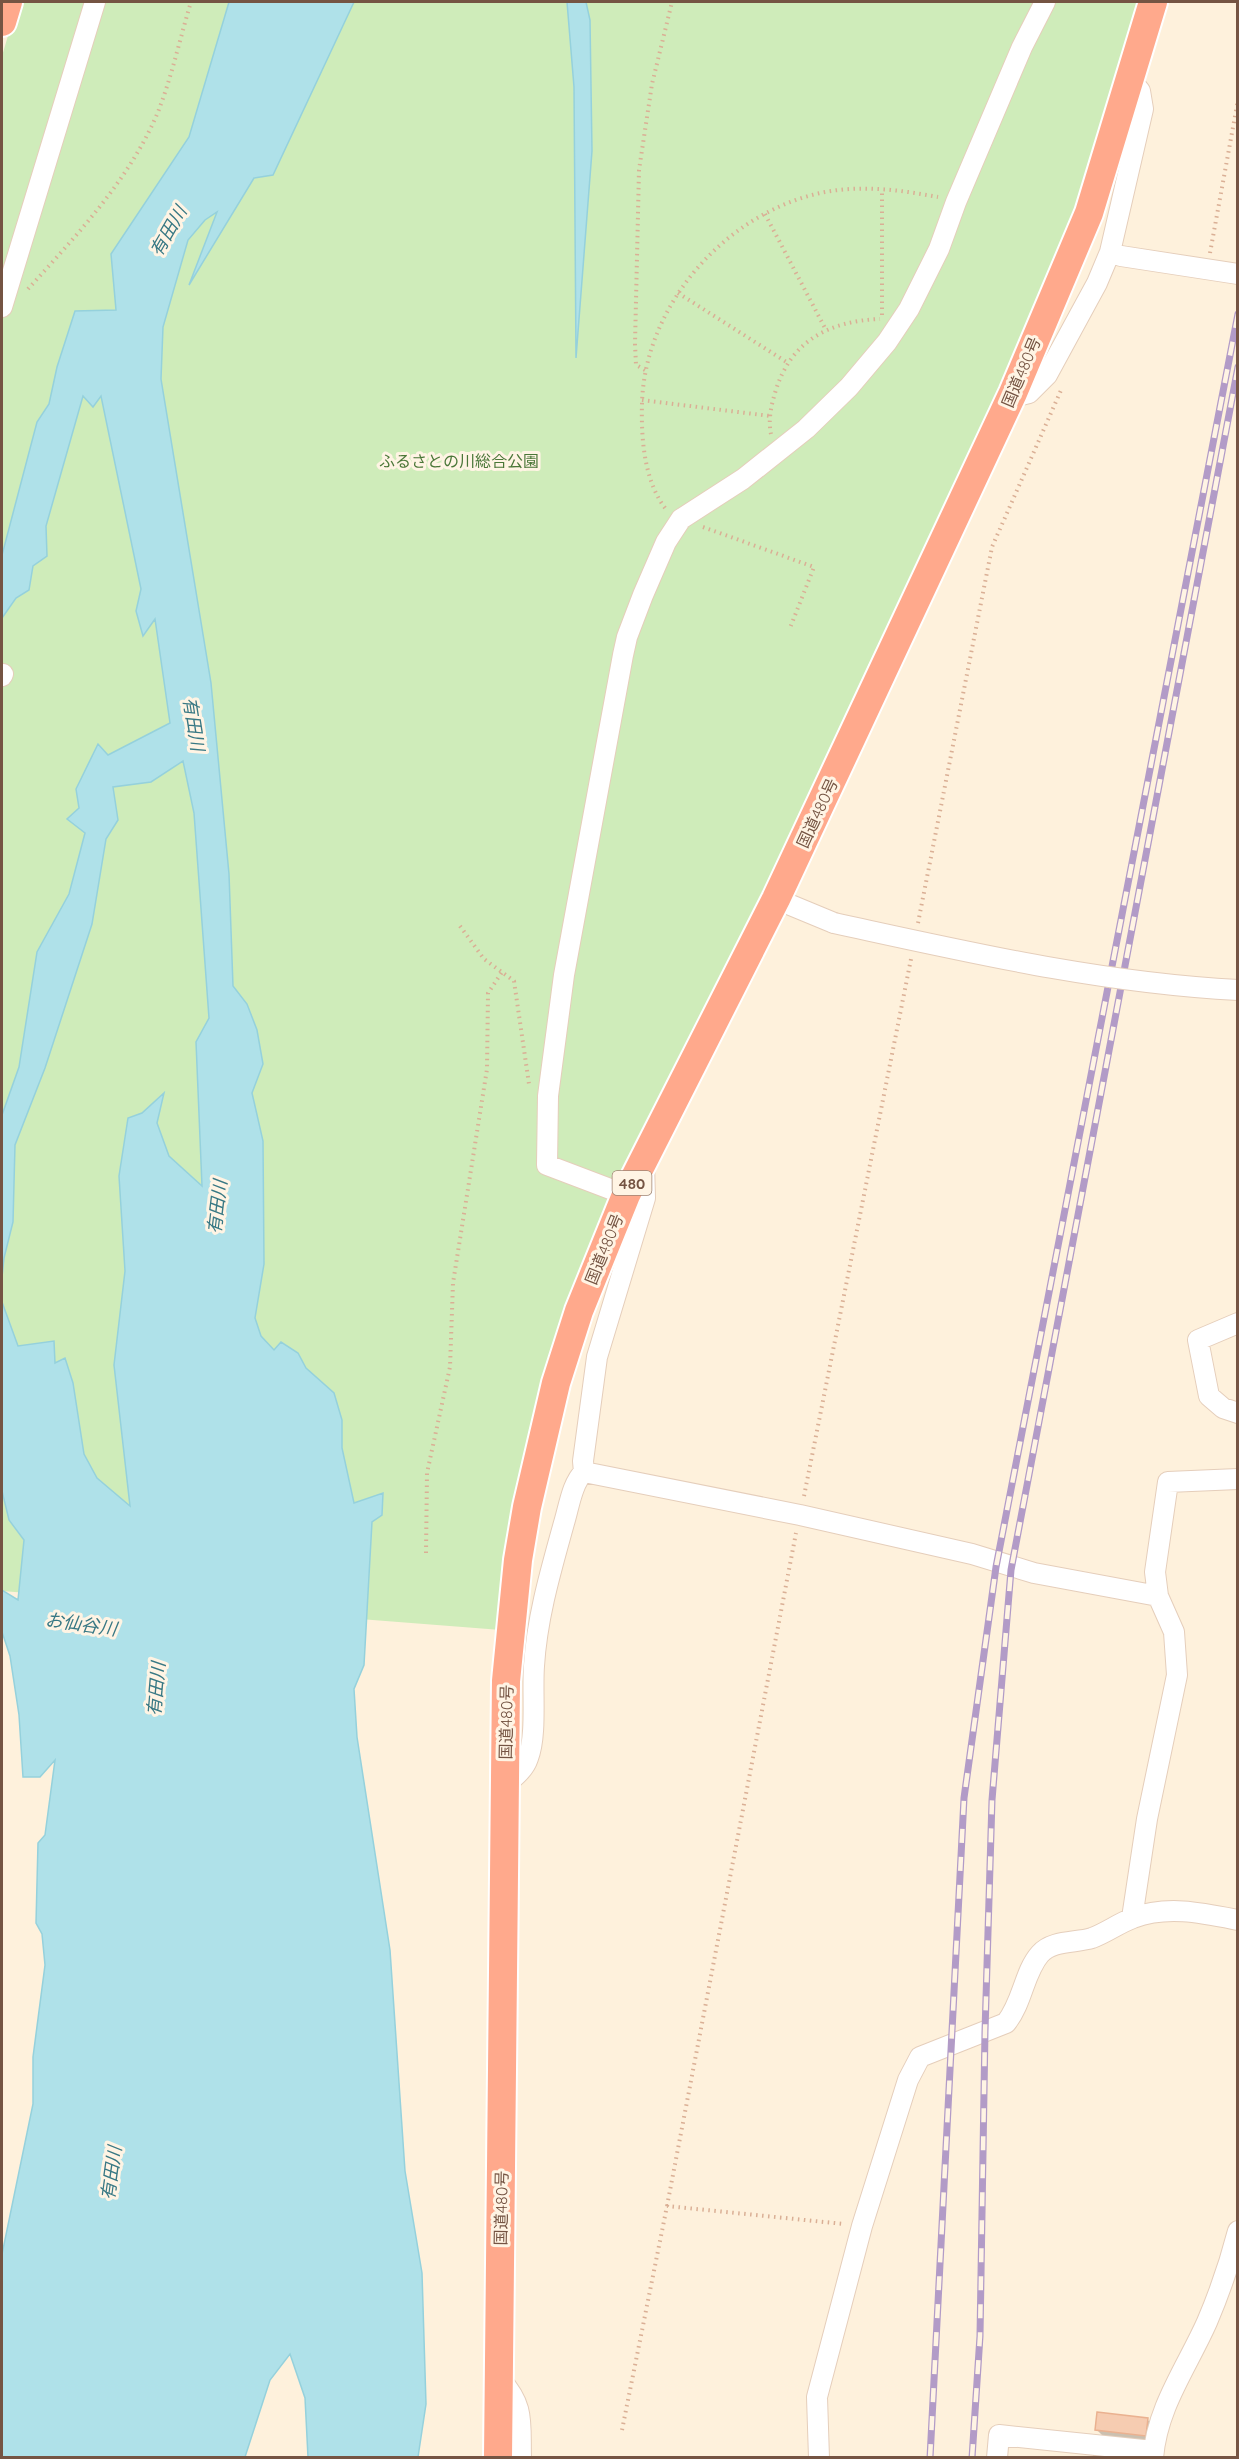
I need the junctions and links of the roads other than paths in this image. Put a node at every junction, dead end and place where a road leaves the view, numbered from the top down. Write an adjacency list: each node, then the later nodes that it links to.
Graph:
1 (95, 2): 7 (street)
2 (1045, 2): 12 (street)
3 (1153, 2): 4 (highway, 国道480号 / 480)
4 (1131, 80): 5 (street); 8 (highway, 国道480号 / 480)
5 (1110, 252): 6 (street); 8 (street)
6 (1238, 274)
7 (2, 307)
8 (1013, 393): 9 (highway, 国道480号 / 480)
9 (776, 899): 10 (street, bridge); 11 (highway, 国道480号 / 480)
10 (1238, 990)
11 (644, 1159): 12 (highway, 国道480号 / 480); 15 (street)
12 (626, 1195): 18 (highway, 国道480号 / 480)
13 (1238, 1323): 14 (street)
14 (1238, 1413)
15 (584, 1472): 17 (street); 18 (street)
16 (1238, 1479): 17 (street)
17 (1158, 1596): 19 (street)
18 (505, 1785): 22 (highway, 国道480号 / 480)
19 (1132, 1918): 20 (street); 26 (street)
20 (1238, 1920)
21 (1238, 2231): 23 (street)
22 (499, 2378): 24 (highway, 国道480号 / 480); 25 (street)
23 (1153, 2454): 27 (street)
24 (498, 2457)
25 (521, 2457)
26 (819, 2457)
27 (997, 2457)

